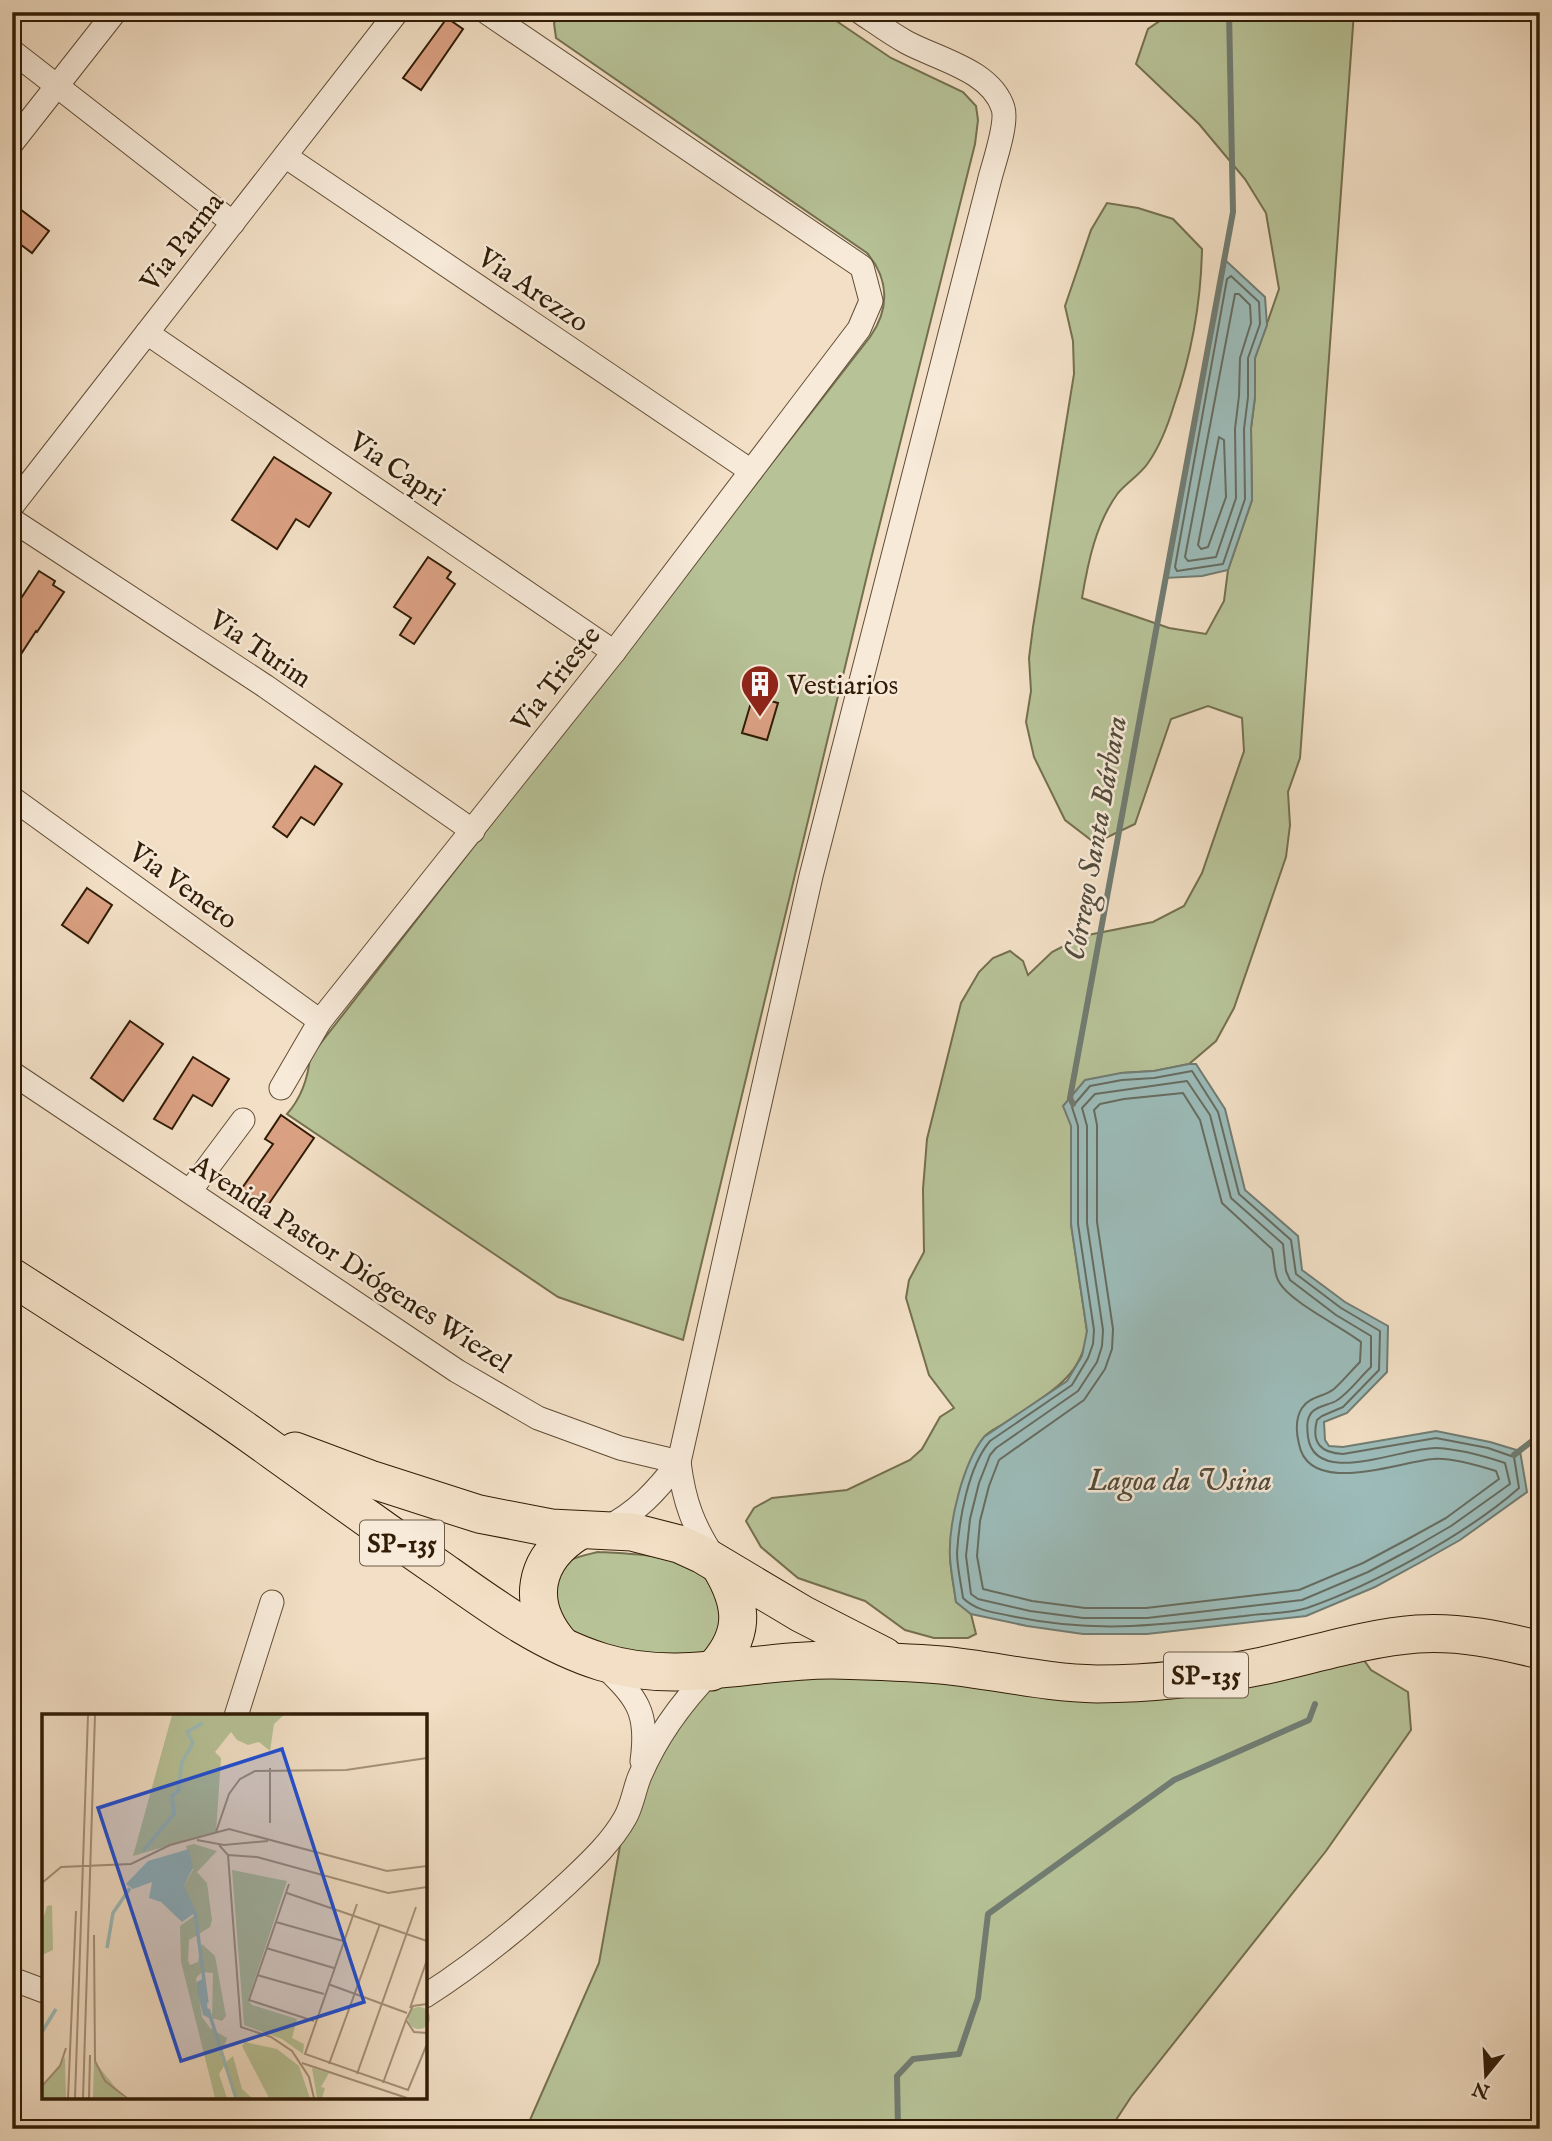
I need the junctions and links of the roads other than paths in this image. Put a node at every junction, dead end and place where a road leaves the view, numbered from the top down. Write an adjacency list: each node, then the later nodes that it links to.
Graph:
1 (115, 12): 6 (street)
2 (397, 12): 8 (street, Via Parma)
3 (486, 12): 11 (street, Via Trieste)
4 (860, 12): 24 (street)
5 (12, 51): 6 (street)
6 (58, 87): 7 (street); 9 (street)
7 (12, 143)
8 (285, 156): 9 (street, Via Parma); 11 (street, Via Arezzo)
9 (233, 223): 10 (street, Via Parma)
10 (147, 333): 12 (street, Via Parma); 14 (street, Via Capri)
11 (751, 471): 14 (street, Via Trieste)
12 (12, 506)
13 (12, 520): 16 (street, Via Turim)
14 (614, 652): 16 (street, Via Trieste)
15 (12, 799): 17 (street, Via Veneto)
16 (473, 831): 17 (street, Via Trieste)
17 (320, 1021): 19 (street, Via Trieste)
18 (12, 1073): 21 (street, Avenida Pastor Diógenes Wiezel)
19 (281, 1088)
20 (243, 1119): 21 (street)
21 (190, 1191): 24 (street, Avenida Pastor Diógenes Wiezel)
22 (12, 1277): 23 (main road, SP-135)
23 (249, 1433): 25 (main road, SP-135); 28 (main road, SP-135)
24 (679, 1462): 25 (street); 26 (street)
25 (590, 1531): 26 (main road, SP-135); 28 (main road)
26 (720, 1566): 31 (main road, SP-135); 32 (main road)
27 (272, 1602): 33 (street)
28 (561, 1645): 30 (main road, SP-135)
29 (1531, 1649): 31 (main road, SP-135)
30 (600, 1661): 32 (main road, SP-135); 34 (street)
31 (897, 1662): 32 (main road, SP-135)
32 (711, 1672): 34 (street)
33 (237, 1714)
34 (639, 1778): 37 (street)
35 (12, 1979): 36 (street)
36 (42, 1990)
37 (427, 1995)

